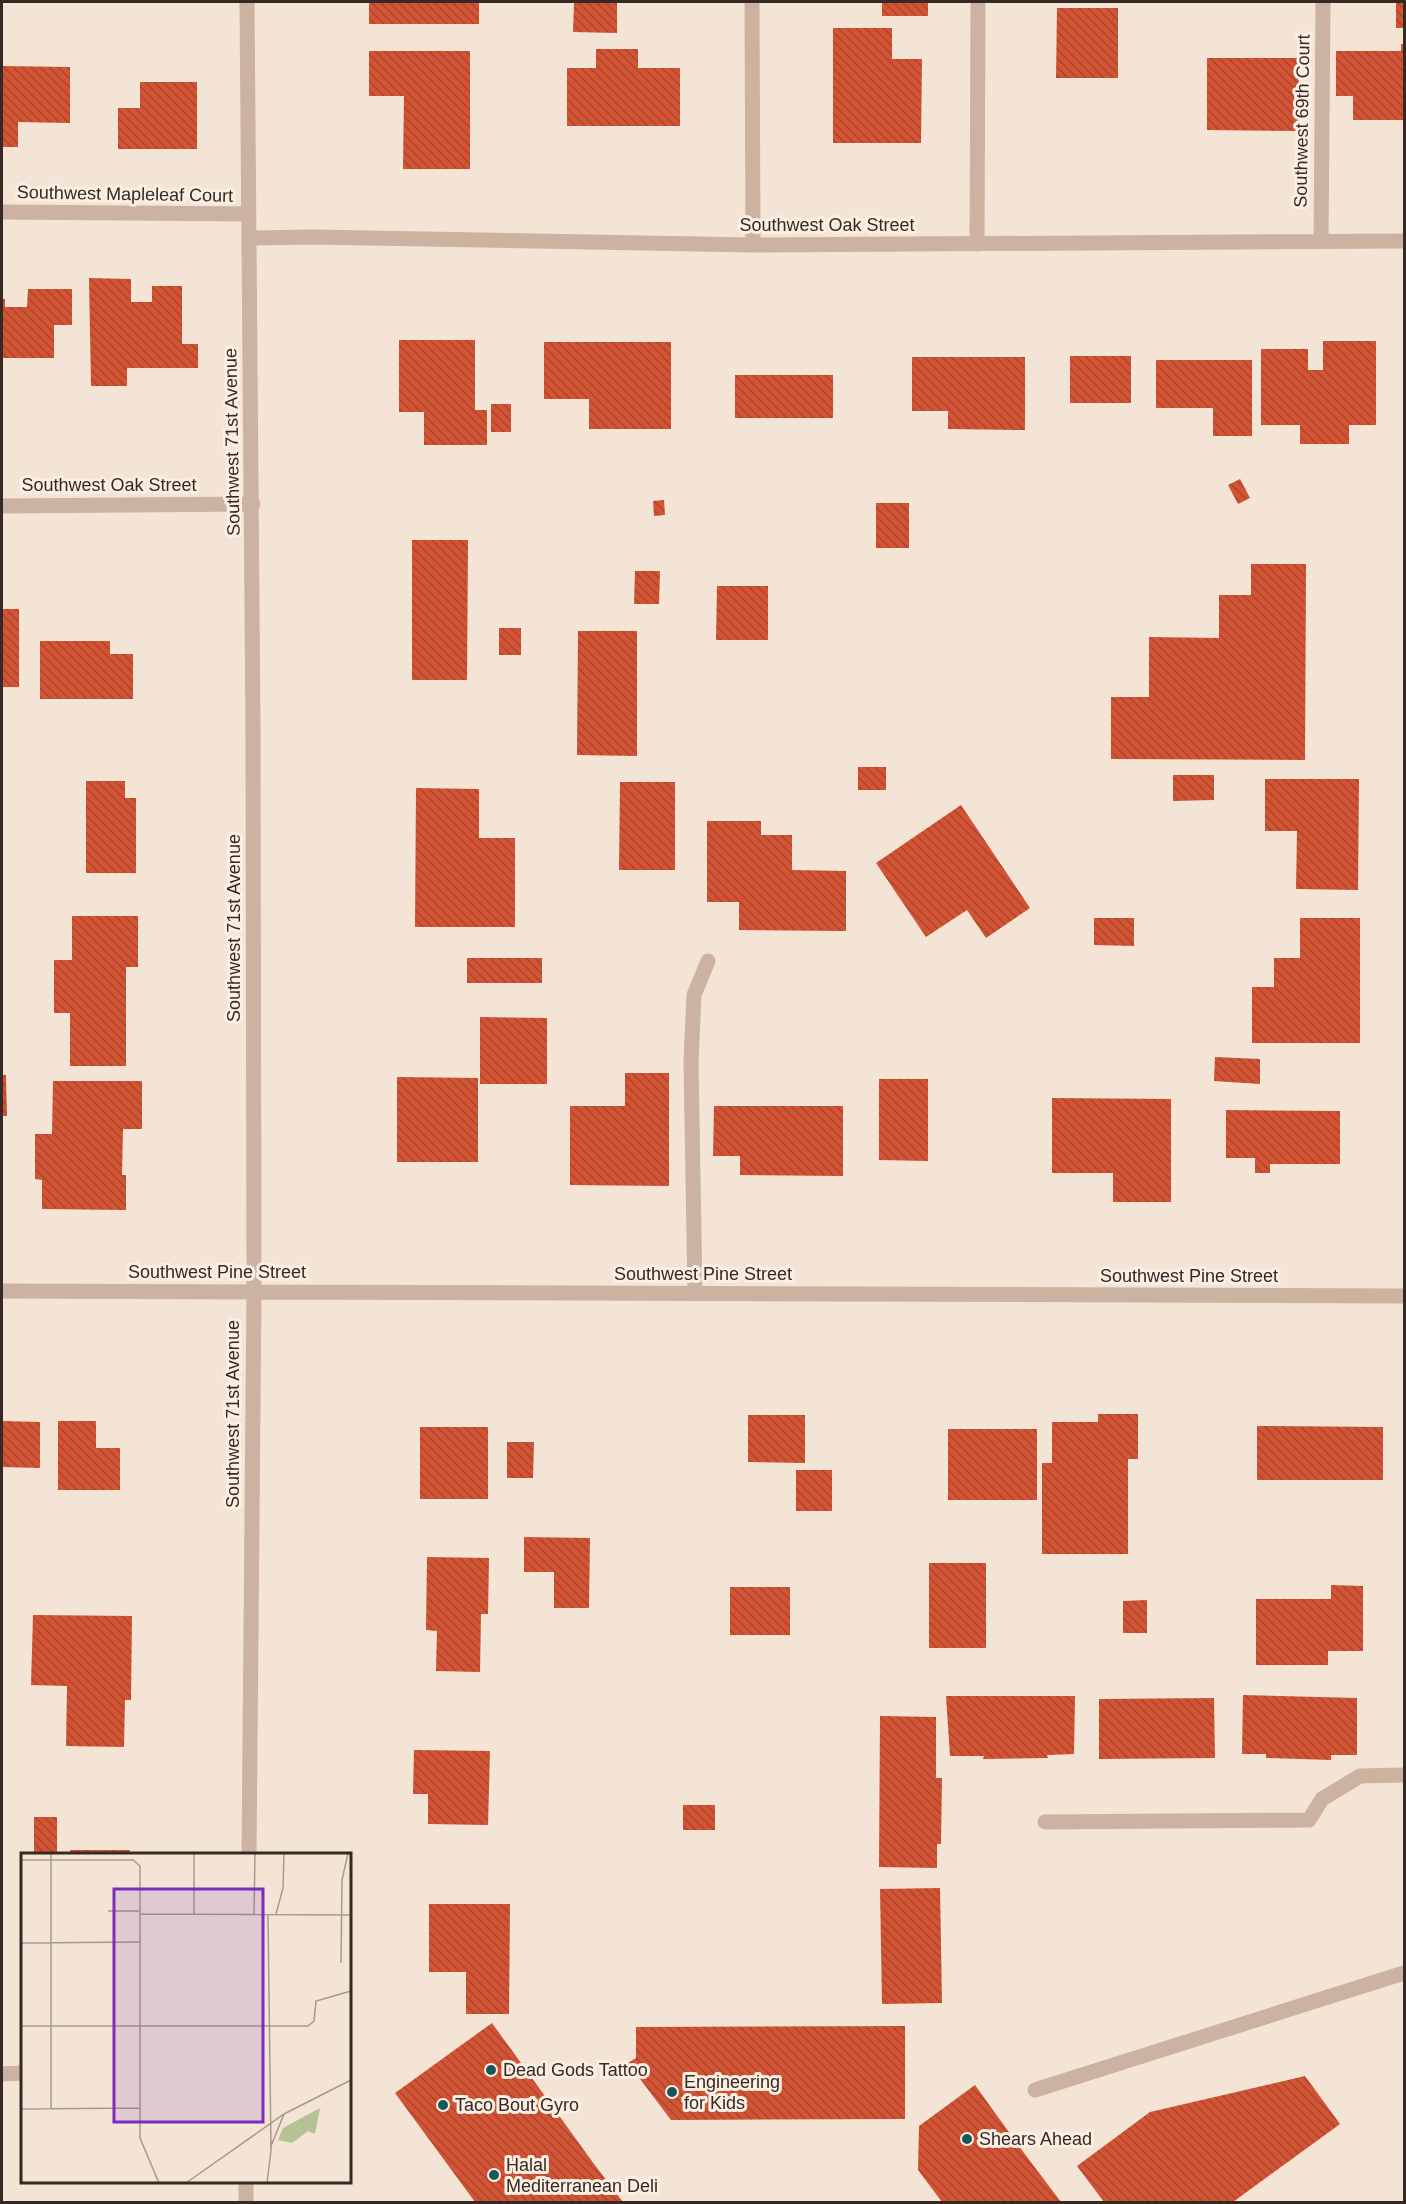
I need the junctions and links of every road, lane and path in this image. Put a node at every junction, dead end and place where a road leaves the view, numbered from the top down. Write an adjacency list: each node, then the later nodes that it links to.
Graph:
1 (247, 2): 6 (street, Southwest 71st Avenue)
2 (752, 2): 11 (street)
3 (978, 2): 10 (street)
4 (1323, 2): 8 (street, Southwest 69th Court)
5 (2, 212): 6 (street, Southwest Mapleleaf Court)
6 (249, 214): 7 (street, Southwest 71st Avenue)
7 (250, 238): 11 (street, Southwest Oak Street); 12 (street, Southwest 71st Avenue)
8 (1321, 241): 9 (street, Southwest Oak Street); 10 (street, Southwest Oak Street)
9 (1404, 241)
10 (977, 243): 11 (street, Southwest Oak Street)
11 (753, 245)
12 (253, 504): 13 (street, Southwest Oak Street); 16 (street, Southwest 71st Avenue)
13 (2, 506)
14 (708, 960): 17 (street)
15 (2, 1291): 16 (street, Southwest Pine Street)
16 (254, 1291): 17 (street, Southwest Pine Street); 21 (street, Southwest 71st Avenue)
17 (695, 1293): 18 (street, Southwest Pine Street)
18 (1404, 1296)
19 (1404, 1775): 20 (street)
20 (1045, 1822)
21 (249, 1853)
22 (1404, 1973): 25 (street)
23 (21, 2073): 24 (street)
24 (2, 2074)
25 (1035, 2090)
26 (246, 2183): 27 (street)
27 (246, 2202)

